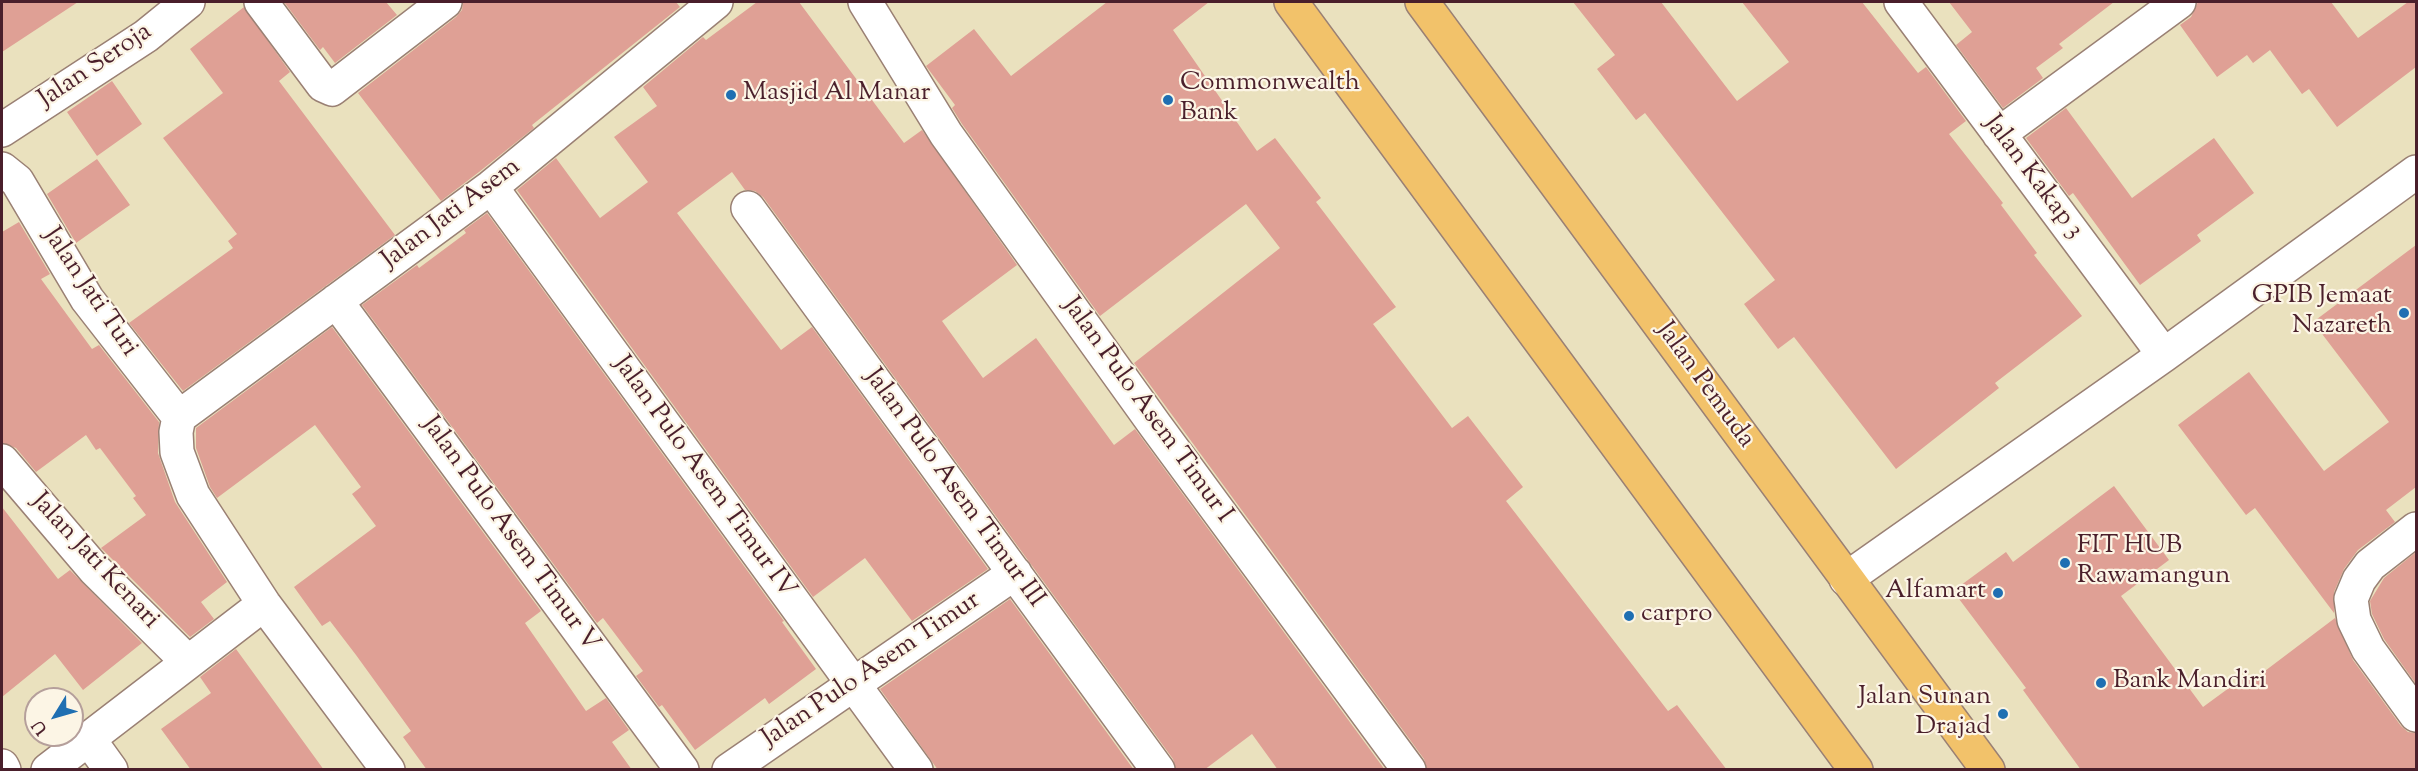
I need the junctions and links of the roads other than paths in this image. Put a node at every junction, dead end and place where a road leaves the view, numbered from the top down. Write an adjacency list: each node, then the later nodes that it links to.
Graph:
1 (188, 2): 10 (street, Jalan Seroja)
2 (261, 2): 3 (street)
3 (445, 2)
4 (716, 2): 14 (street, Jalan Jati Asem)
5 (865, 2): 37 (street, Jalan Pulo Asem Timur I)
6 (1291, 2): 38 (main road)
7 (1422, 2): 22 (main road, Jalan Pemuda)
8 (1901, 2): 11 (street, Jalan Kakap 3)
9 (2179, 2): 11 (street)
10 (2, 130)
11 (1999, 134): 17 (street, Jalan Kakap 3)
12 (2, 169): 18 (street, Jalan Jati Turi)
13 (2416, 172): 17 (street)
14 (491, 187): 16 (street, Jalan Jati Asem); 25 (street, Jalan Pulo Asem Timur IV)
15 (748, 208): 21 (street, Jalan Pulo Asem Timur III)
16 (336, 301): 18 (street, Jalan Jati Asem); 33 (street, Jalan Pulo Asem Timur V)
17 (2164, 356): 22 (street)
18 (179, 417): 23 (street)
19 (2, 461): 24 (street, Jalan Jati Kenari)
20 (2416, 529): 26 (street)
21 (1015, 573): 25 (street, Jalan Pulo Asem Timur); 36 (street, Jalan Pulo Asem Timur III)
22 (1846, 579): 39 (main road, Jalan Pemuda)
23 (264, 604): 24 (street); 32 (street)
24 (188, 662): 27 (street)
25 (853, 684): 34 (street, Jalan Pulo Asem Timur); 35 (street, Jalan Pulo Asem Timur IV)
26 (2416, 715)
27 (88, 738): 30 (street); 31 (street)
28 (2, 766): 29 (street)
29 (4, 770)
30 (48, 770)
31 (111, 770)
32 (388, 770)
33 (682, 770)
34 (729, 770)
35 (916, 770)
36 (1158, 770)
37 (1409, 770)
38 (1856, 770)
39 (1988, 770)

